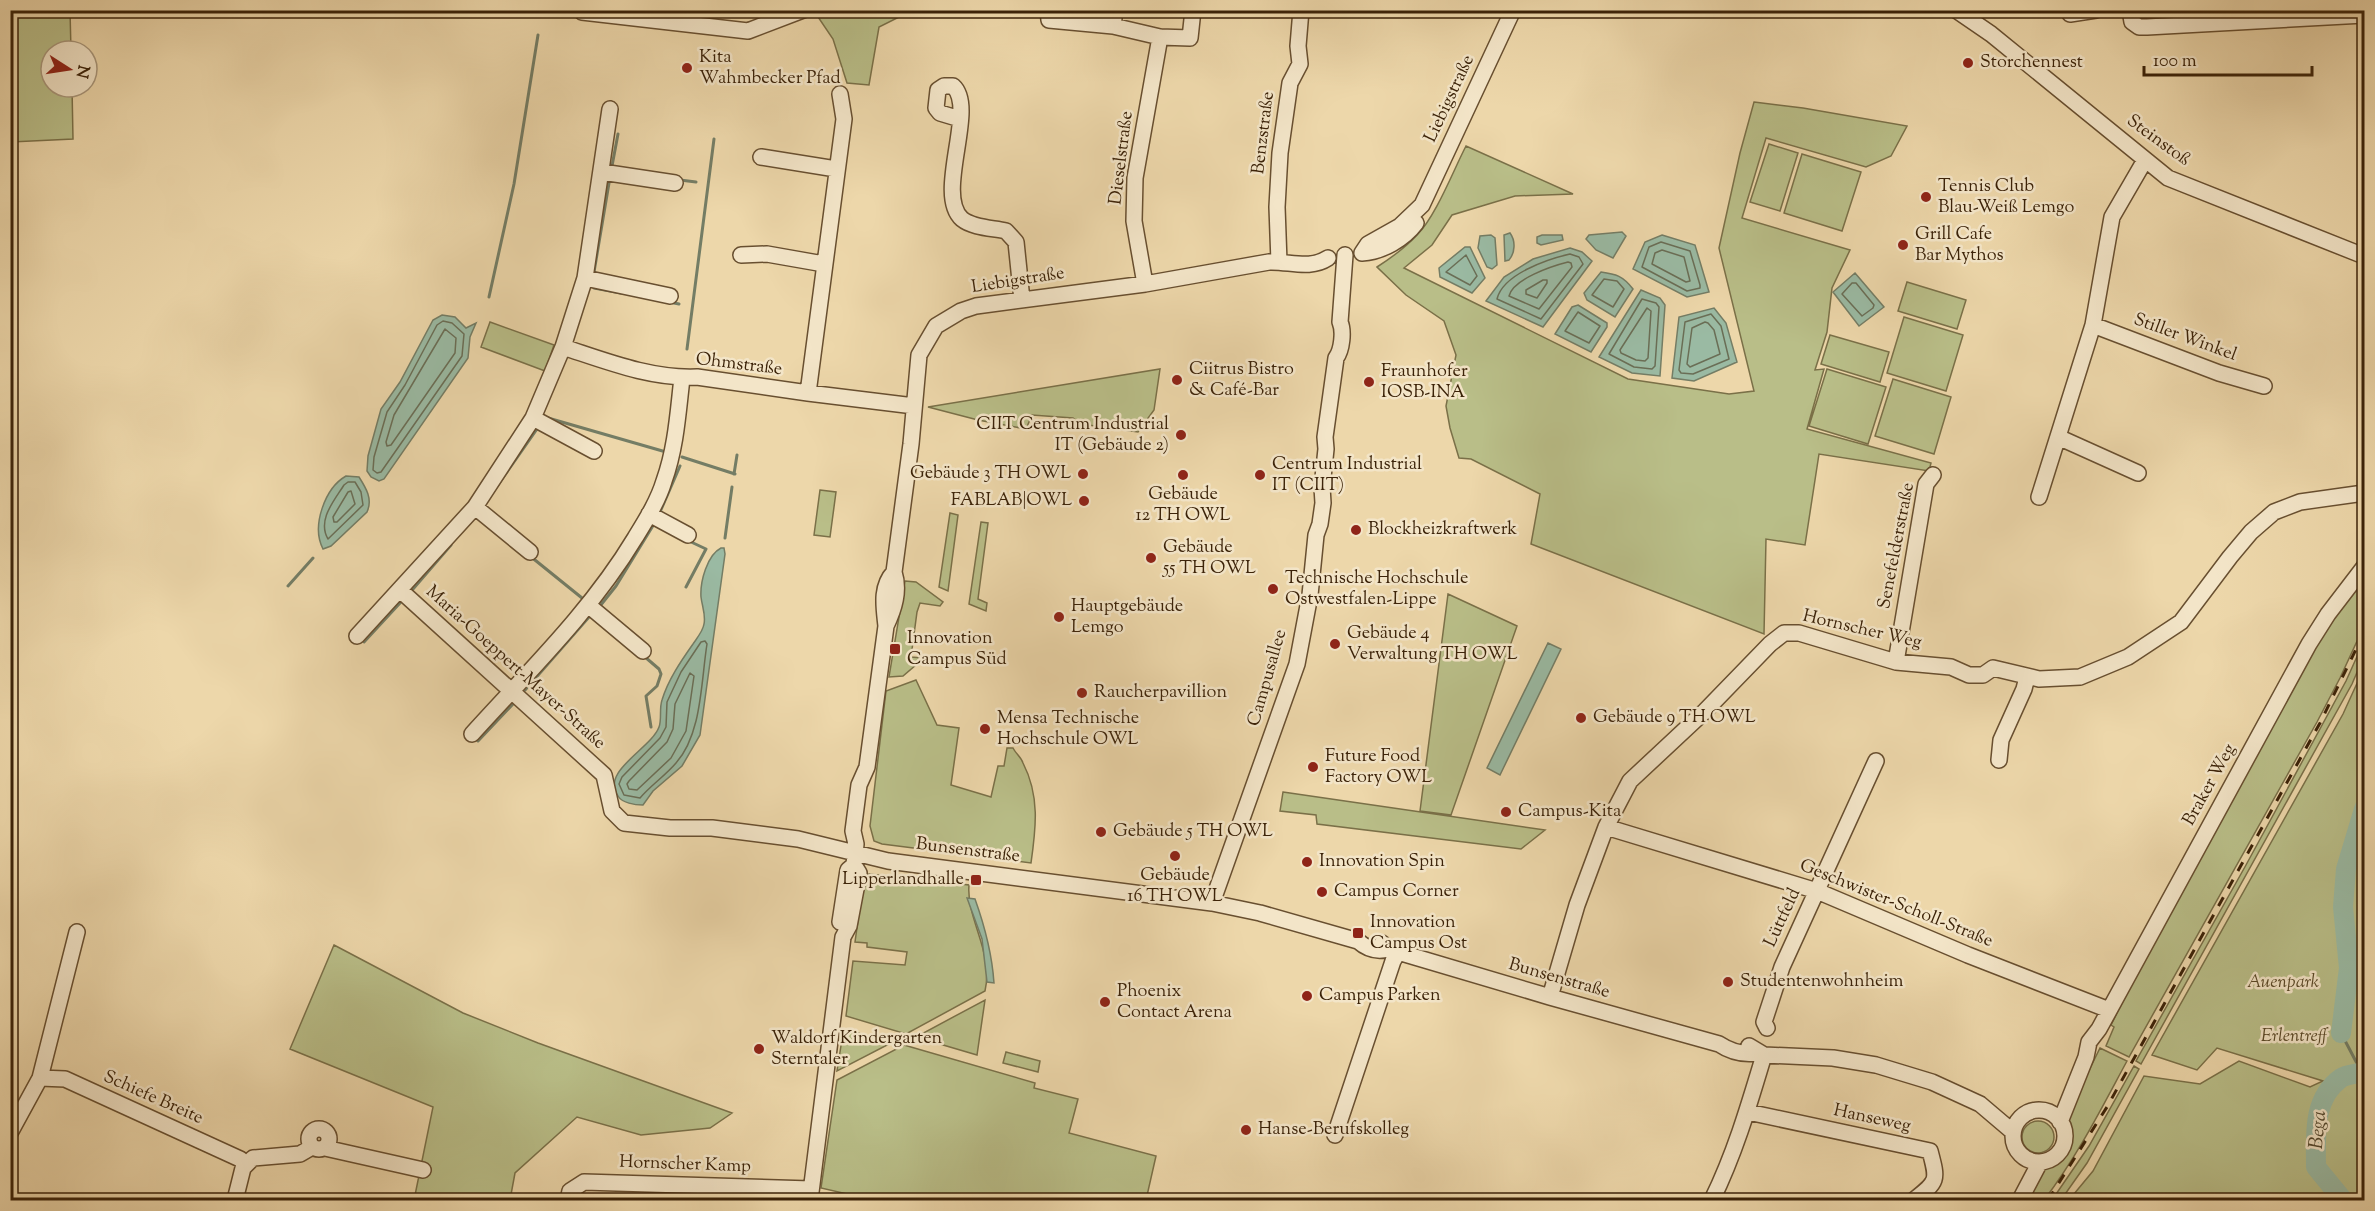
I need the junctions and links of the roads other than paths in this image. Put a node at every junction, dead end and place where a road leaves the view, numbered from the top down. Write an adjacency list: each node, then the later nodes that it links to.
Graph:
1 (803, 10): 9 (street)
2 (1048, 10): 13 (street)
3 (1193, 10): 14 (street)
4 (1301, 10): 26 (street, Benzstraße)
5 (1513, 10): 24 (street, Liebigstraße)
6 (1956, 10): 19 (street, Steinstoß)
7 (2096, 10): 10 (street)
8 (2130, 10): 11 (street)
9 (582, 11)
10 (2070, 14)
11 (2278, 15): 12 (street)
12 (2364, 15)
13 (1114, 18): 14 (street)
14 (1160, 37): 29 (street, Dieselstraße)
15 (840, 94): 20 (street)
16 (610, 109): 21 (street)
17 (960, 119): 31 (street)
18 (761, 157): 20 (street)
19 (2145, 160): 25 (street, Steinstoß); 32 (street)
20 (836, 169): 27 (street)
21 (602, 172): 22 (street); 28 (street)
22 (675, 183)
23 (741, 255): 27 (street)
24 (1345, 255): 26 (street, Liebigstraße); 64 (street, Campusallee)
25 (2364, 256)
26 (1284, 262): 29 (street, Liebigstraße)
27 (824, 264): 36 (street)
28 (585, 278): 30 (street); 33 (street)
29 (1146, 284): 31 (street, Liebigstraße)
30 (670, 296)
31 (1022, 300): 37 (street, Liebigstraße)
32 (2093, 325): 35 (street, Stiller Winkel); 39 (street)
33 (562, 347): 34 (street, Ohmstraße); 38 (street)
34 (682, 378): 36 (street, Ohmstraße); 46 (street)
35 (2264, 386)
36 (808, 393): 37 (street, Ohmstraße)
37 (915, 406): 62 (street, Liebigstraße)
38 (533, 418): 40 (street); 45 (street)
39 (2058, 437): 41 (street); 44 (street)
40 (594, 451)
41 (2139, 473)
42 (1933, 475): 54 (street, Senefelderstraße)
43 (2364, 493): 55 (street, Hornscher Weg)
44 (2039, 497)
45 (475, 507): 48 (street); 50 (street)
46 (649, 514): 47 (street); 51 (street)
47 (688, 535)
48 (530, 552)
49 (2364, 567): 68 (street, Braker Weg)
50 (400, 590): 52 (street); 56 (street, Maria-Goeppert-Mayer-Straße)
51 (588, 605): 53 (street); 56 (street)
52 (357, 636)
53 (643, 651)
54 (1896, 662): 55 (street, Hornscher Weg); 61 (street, Hornscher Weg)
55 (2027, 677): 59 (street)
56 (512, 690): 57 (street); 60 (street, Maria-Goeppert-Mayer-Straße)
57 (472, 734)
58 (1876, 760): 63 (street, Lüttfeld)
59 (1999, 760)
60 (604, 776): 62 (street, Bunsenstraße)
61 (1608, 822): 63 (street, Geschwister-Scholl-Straße); 67 (street, Hornscher Weg)
62 (856, 854): 64 (street, Bunsenstraße); 82 (street, Liebigstraße)
63 (1817, 891): 68 (street, Geschwister-Scholl-Straße); 69 (street, Lüttfeld)
64 (1213, 897): 66 (street, Bunsenstraße)
65 (77, 932): 71 (street)
66 (1393, 951): 67 (street, Bunsenstraße); 78 (street)
67 (1550, 997): 70 (street, Bunsenstraße)
68 (2109, 1010): 75 (street, Braker Weg)
69 (1767, 1028)
70 (1760, 1054): 72 (street, Bunsenstraße); 73 (street)
71 (40, 1078): 77 (street); 80 (street, Schiefe Breite)
72 (1980, 1104): 74 (street, Bunsenstraße); 76 (street, Bunsenstraße)
73 (1748, 1112): 85 (street); 86 (street, Hanseweg)
74 (2025, 1114): 75 (street); 76 (street)
75 (2055, 1117): 79 (street, Braker Weg)
76 (2013, 1131): 79 (street)
77 (10, 1133)
78 (1335, 1135)
79 (2033, 1160): 87 (street)
80 (246, 1164): 81 (street); 83 (street)
81 (423, 1170)
82 (811, 1195): 84 (street, Hornscher Kamp)
83 (235, 1200)
84 (568, 1200)
85 (1712, 1200)
86 (1914, 1200)
87 (2020, 1200)

